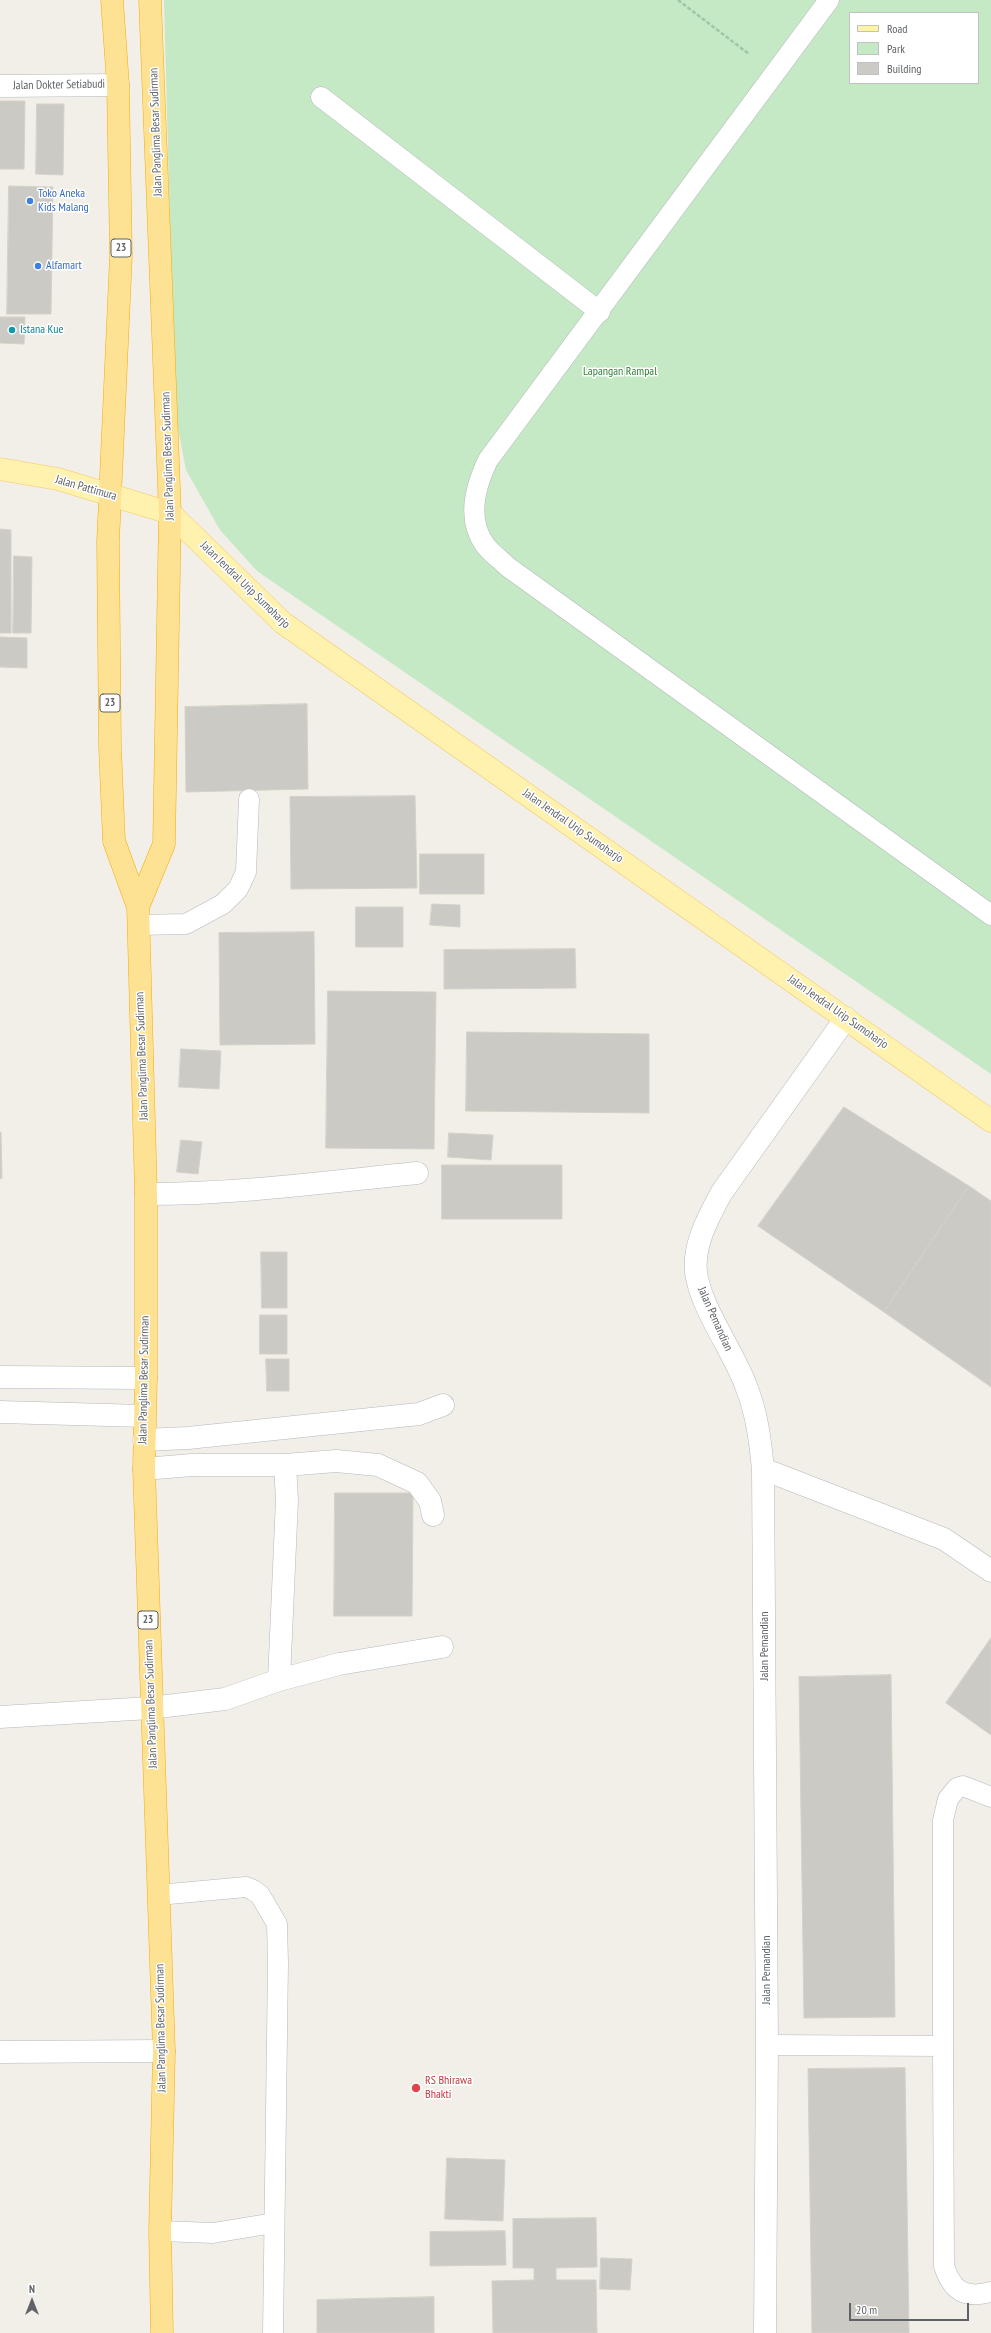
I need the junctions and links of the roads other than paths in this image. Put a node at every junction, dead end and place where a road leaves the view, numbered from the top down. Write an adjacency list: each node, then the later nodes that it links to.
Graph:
1 (112, 0): 4 (highway, Jalan Panglima Besar Sudirman / 23)
2 (150, 0): 10 (highway, Jalan Panglima Besar Sudirman / 23)
3 (829, 0): 7 (lane)
4 (118, 85): 5 (street, Jalan Dokter Setiabudi); 9 (highway, Jalan Panglima Besar Sudirman / 23)
5 (0, 86)
6 (320, 96): 7 (lane)
7 (600, 312): 12 (lane)
8 (0, 469): 9 (main road, Jalan Pattimura)
9 (111, 496): 10 (main road, Jalan Pattimura); 13 (highway, Jalan Panglima Besar Sudirman / 23)
10 (170, 513): 13 (highway, Jalan Panglima Besar Sudirman / 23); 14 (main road, Jalan Jendral Urip Sumoharjo)
11 (249, 799): 13 (lane)
12 (991, 915)
13 (138, 916): 17 (highway, Jalan Panglima Besar Sudirman / 23)
14 (846, 1018): 15 (main road, Jalan Jendral Urip Sumoharjo); 26 (street, Jalan Pemandian)
15 (991, 1120)
16 (417, 1172): 17 (street)
17 (146, 1194): 19 (highway, Jalan Panglima Besar Sudirman / 23)
18 (0, 1377): 19 (street)
19 (146, 1378): 22 (highway, Jalan Panglima Besar Sudirman / 23)
20 (443, 1405): 23 (street)
21 (0, 1412): 22 (street)
22 (144, 1416): 23 (highway, Jalan Panglima Besar Sudirman / 23)
23 (144, 1440): 25 (highway, Jalan Panglima Besar Sudirman / 23)
24 (285, 1465): 25 (street); 27 (street); 30 (street)
25 (144, 1469): 31 (highway, Jalan Panglima Besar Sudirman / 23)
26 (764, 1469): 28 (street); 35 (street, Jalan Pemandian)
27 (433, 1515)
28 (991, 1571)
29 (442, 1647): 30 (street)
30 (279, 1680): 31 (street)
31 (150, 1708): 32 (street); 34 (highway, Jalan Panglima Besar Sudirman / 23)
32 (0, 1717)
33 (991, 1797): 36 (lane)
34 (158, 1895): 37 (highway, Jalan Panglima Besar Sudirman / 23); 39 (lane)
35 (767, 2045): 36 (lane); 44 (street, Jalan Pemandian)
36 (943, 2046): 41 (lane)
37 (164, 2051): 38 (street); 40 (highway, Jalan Panglima Besar Sudirman / 23)
38 (0, 2052)
39 (274, 2223): 40 (lane); 43 (lane)
40 (160, 2230): 42 (highway, Jalan Panglima Besar Sudirman / 23)
41 (991, 2292)
42 (162, 2333)
43 (273, 2333)
44 (765, 2333)

